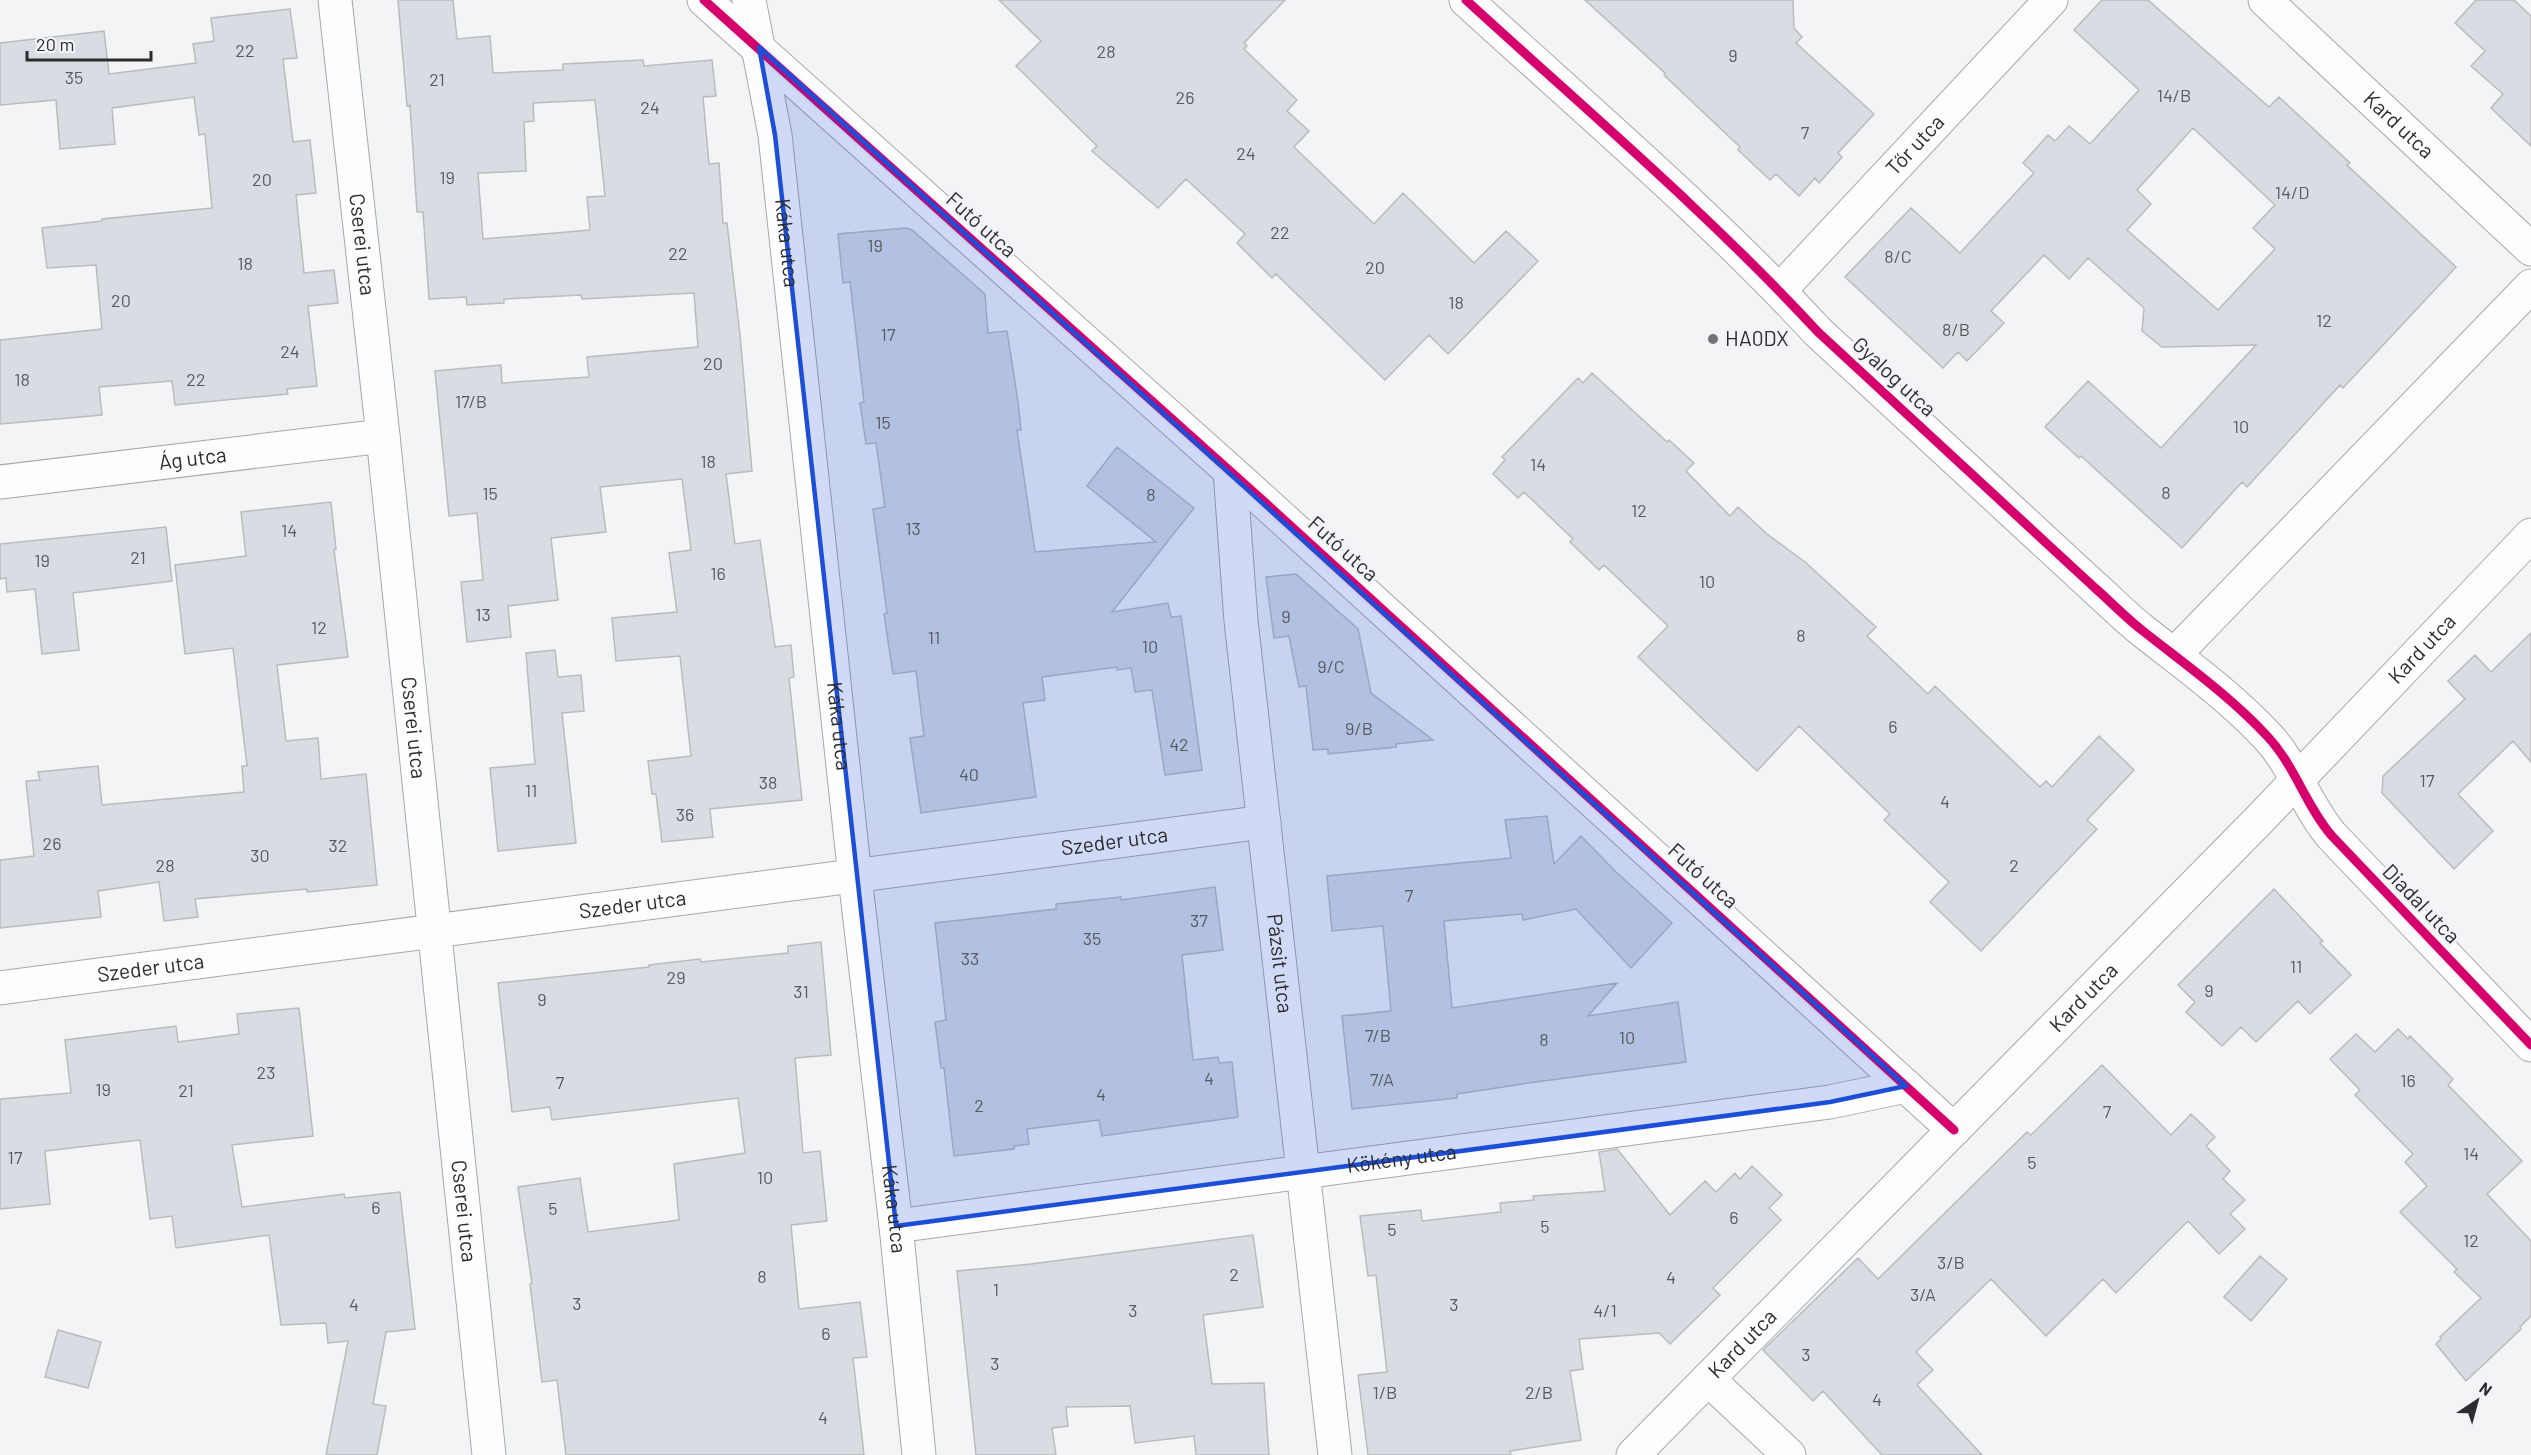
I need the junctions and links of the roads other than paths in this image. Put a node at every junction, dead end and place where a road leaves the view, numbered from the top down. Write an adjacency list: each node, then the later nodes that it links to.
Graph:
1 (335, 0): 11 (street, Cserei utca)
2 (704, 0): 7 (street, Futó utca)
3 (749, 0): 7 (street, Káka utca)
4 (1466, 0): 10 (street, Gyalog utca)
5 (2051, 0): 10 (street, Tőr utca)
6 (2265, 0): 8 (street, Kard utca)
7 (759, 48): 12 (street, Futó utca); 18 (street, Káka utca)
8 (2531, 249)
9 (2531, 286): 15 (street)
10 (1780, 290): 15 (street, Gyalog utca)
11 (383, 436): 13 (street, Ág utca); 19 (street, Cserei utca)
12 (1230, 471): 17 (street, Pázsit utca); 22 (street, Futó utca)
13 (0, 482)
14 (2531, 535): 16 (street, Kard utca)
15 (2174, 655): 16 (street, Gyalog utca)
16 (2297, 779): 21 (street, Diadal utca); 23 (street, Kard utca)
17 (1264, 822): 18 (street, Szeder utca); 24 (street, Pázsit utca)
18 (855, 877): 19 (street, Szeder utca); 25 (street, Káka utca)
19 (435, 932): 20 (street, Szeder utca); 27 (street, Cserei utca)
20 (0, 988)
21 (2531, 1045)
22 (1906, 1086): 23 (street, Futó utca); 24 (street, Kökény utca)
23 (1954, 1130): 26 (street, Kard utca)
24 (1304, 1171): 25 (street, Kökény utca); 29 (street, Pázsit utca)
25 (896, 1226): 28 (street, Káka utca)
26 (1708, 1378): 30 (street, Kard utca); 31 (street)
27 (489, 1455)
28 (919, 1455)
29 (1335, 1455)
30 (1633, 1455)
31 (1789, 1455)

